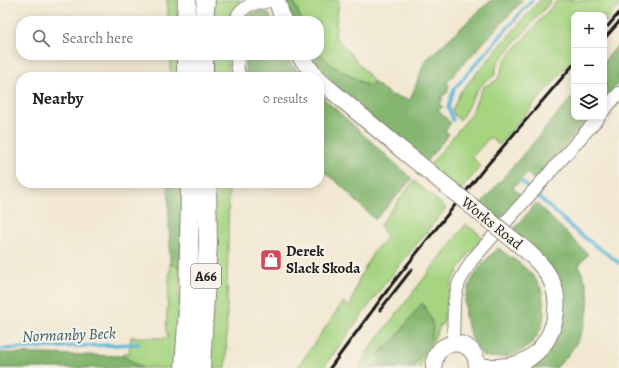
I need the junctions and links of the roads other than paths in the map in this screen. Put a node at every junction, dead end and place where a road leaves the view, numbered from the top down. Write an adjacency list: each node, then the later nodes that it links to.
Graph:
1 (206, 0): 4 (highway)
2 (210, 0): 5 (highway)
3 (276, 0): 6 (street); 7 (main road)
4 (204, 16)
5 (205, 16)
6 (238, 16)
7 (281, 16)
8 (186, 60): 12 (highway)
9 (204, 60): 13 (highway)
10 (237, 60): 14 (street)
11 (303, 60): 15 (main road)
12 (186, 72)
13 (204, 72)
14 (238, 72)
15 (312, 72)
16 (324, 84): 26 (main road, Works Road, bridge)
17 (619, 93): 18 (street)
18 (607, 107)
19 (595, 120): 22 (street)
20 (190, 188): 23 (highway, A66)
21 (207, 188): 24 (highway, A66)
22 (453, 343): 25 (main road); 26 (main road)
23 (184, 368)
24 (201, 368)
25 (434, 368)
26 (478, 368)

